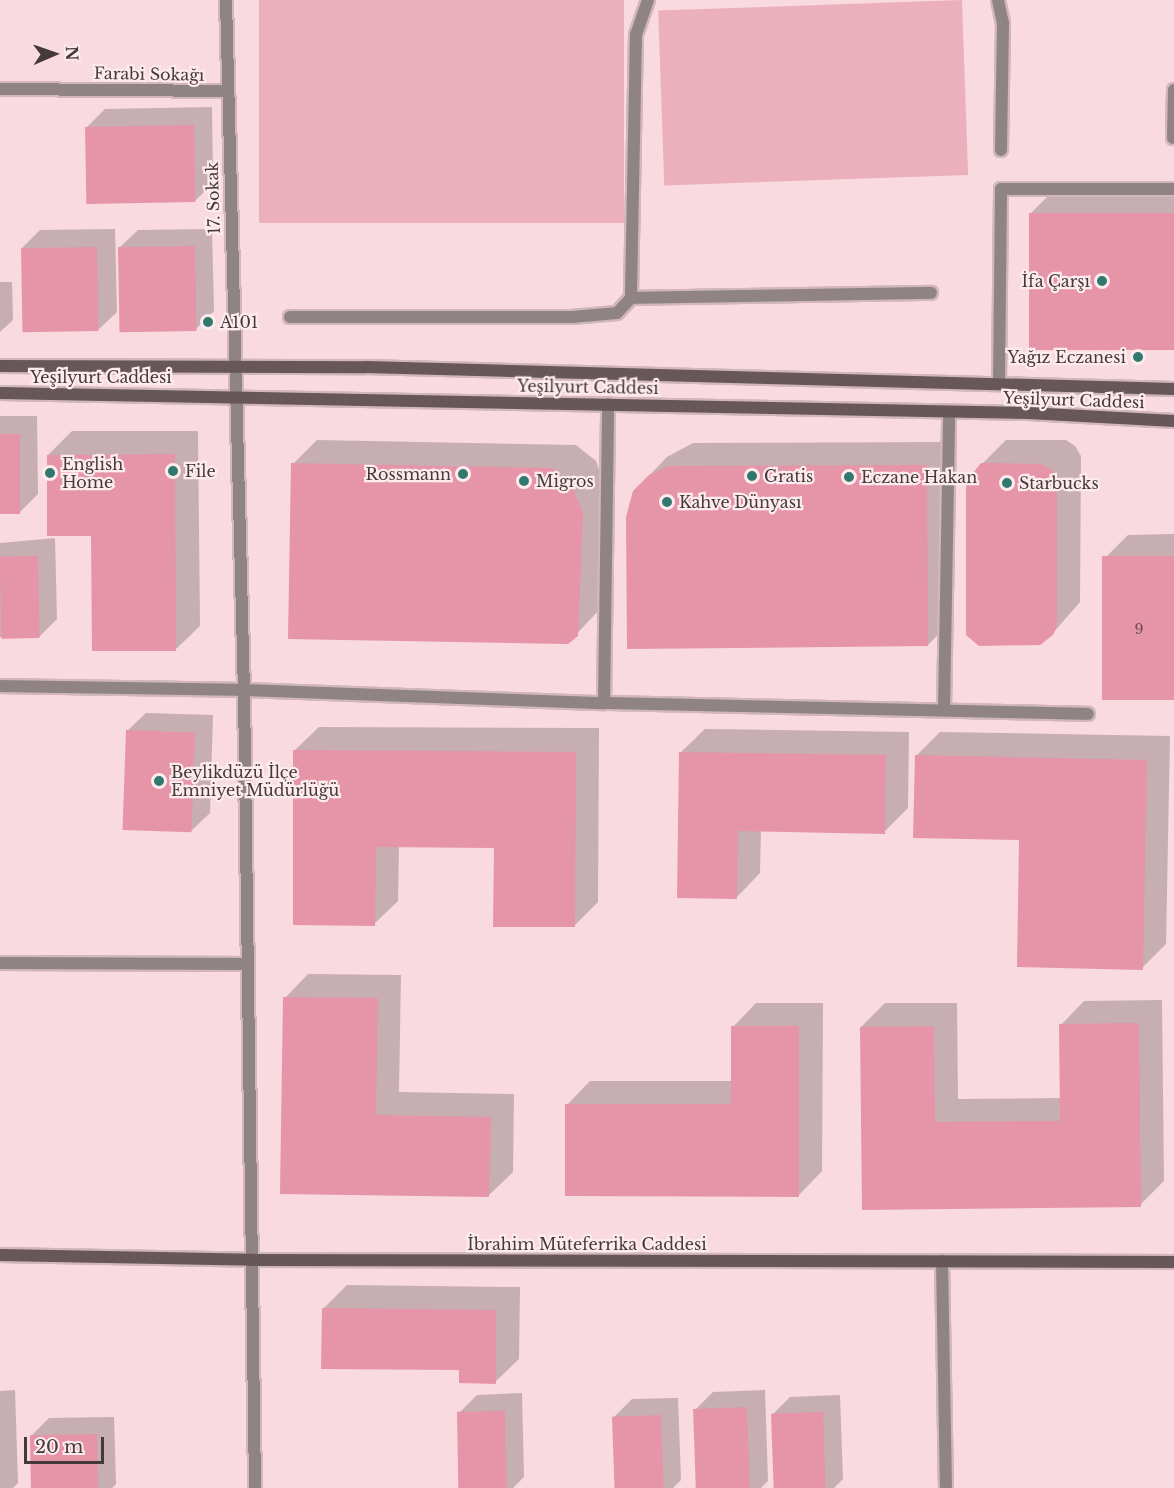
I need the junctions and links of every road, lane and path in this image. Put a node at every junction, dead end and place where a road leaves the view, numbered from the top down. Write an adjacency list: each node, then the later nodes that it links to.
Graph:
1 (226, 0): 6 (street, 17. Sokak)
2 (648, 0): 11 (street)
3 (999, 0): 8 (street)
4 (0, 89): 6 (street, Farabi Sokağı)
5 (1174, 90): 7 (street)
6 (226, 91): 14 (street, 17. Sokak)
7 (1173, 138)
8 (1002, 150)
9 (1174, 189): 15 (street)
10 (932, 293): 11 (street)
11 (631, 298): 12 (street)
12 (290, 316)
13 (0, 366): 14 (main road, Yeşilyurt Caddesi)
14 (235, 368): 15 (main road, Yeşilyurt Caddesi); 18 (street, 17. Sokak)
15 (999, 383): 16 (main road, Yeşilyurt Caddesi)
16 (1174, 389)
17 (0, 393): 18 (main road, Yeşilyurt Caddesi)
18 (236, 395): 19 (main road, Yeşilyurt Caddesi); 23 (street, 17. Sokak)
19 (608, 404): 20 (main road, Yeşilyurt Caddesi); 24 (street)
20 (948, 413): 21 (main road, Yeşilyurt Caddesi); 25 (street)
21 (1174, 421)
22 (0, 686): 23 (street)
23 (244, 690): 24 (street); 28 (street, 17. Sokak)
24 (604, 703): 25 (street)
25 (944, 711): 26 (street)
26 (1088, 714)
27 (0, 963): 28 (street)
28 (246, 964): 30 (street, 17. Sokak)
29 (0, 1255): 30 (main road, İbrahim Müteferrika Caddesi)
30 (253, 1260): 31 (main road, İbrahim Müteferrika Caddesi); 33 (street, 17. Sokak)
31 (942, 1261): 32 (main road, İbrahim Müteferrika Caddesi); 34 (street)
32 (1174, 1262)
33 (255, 1488)
34 (946, 1488)

